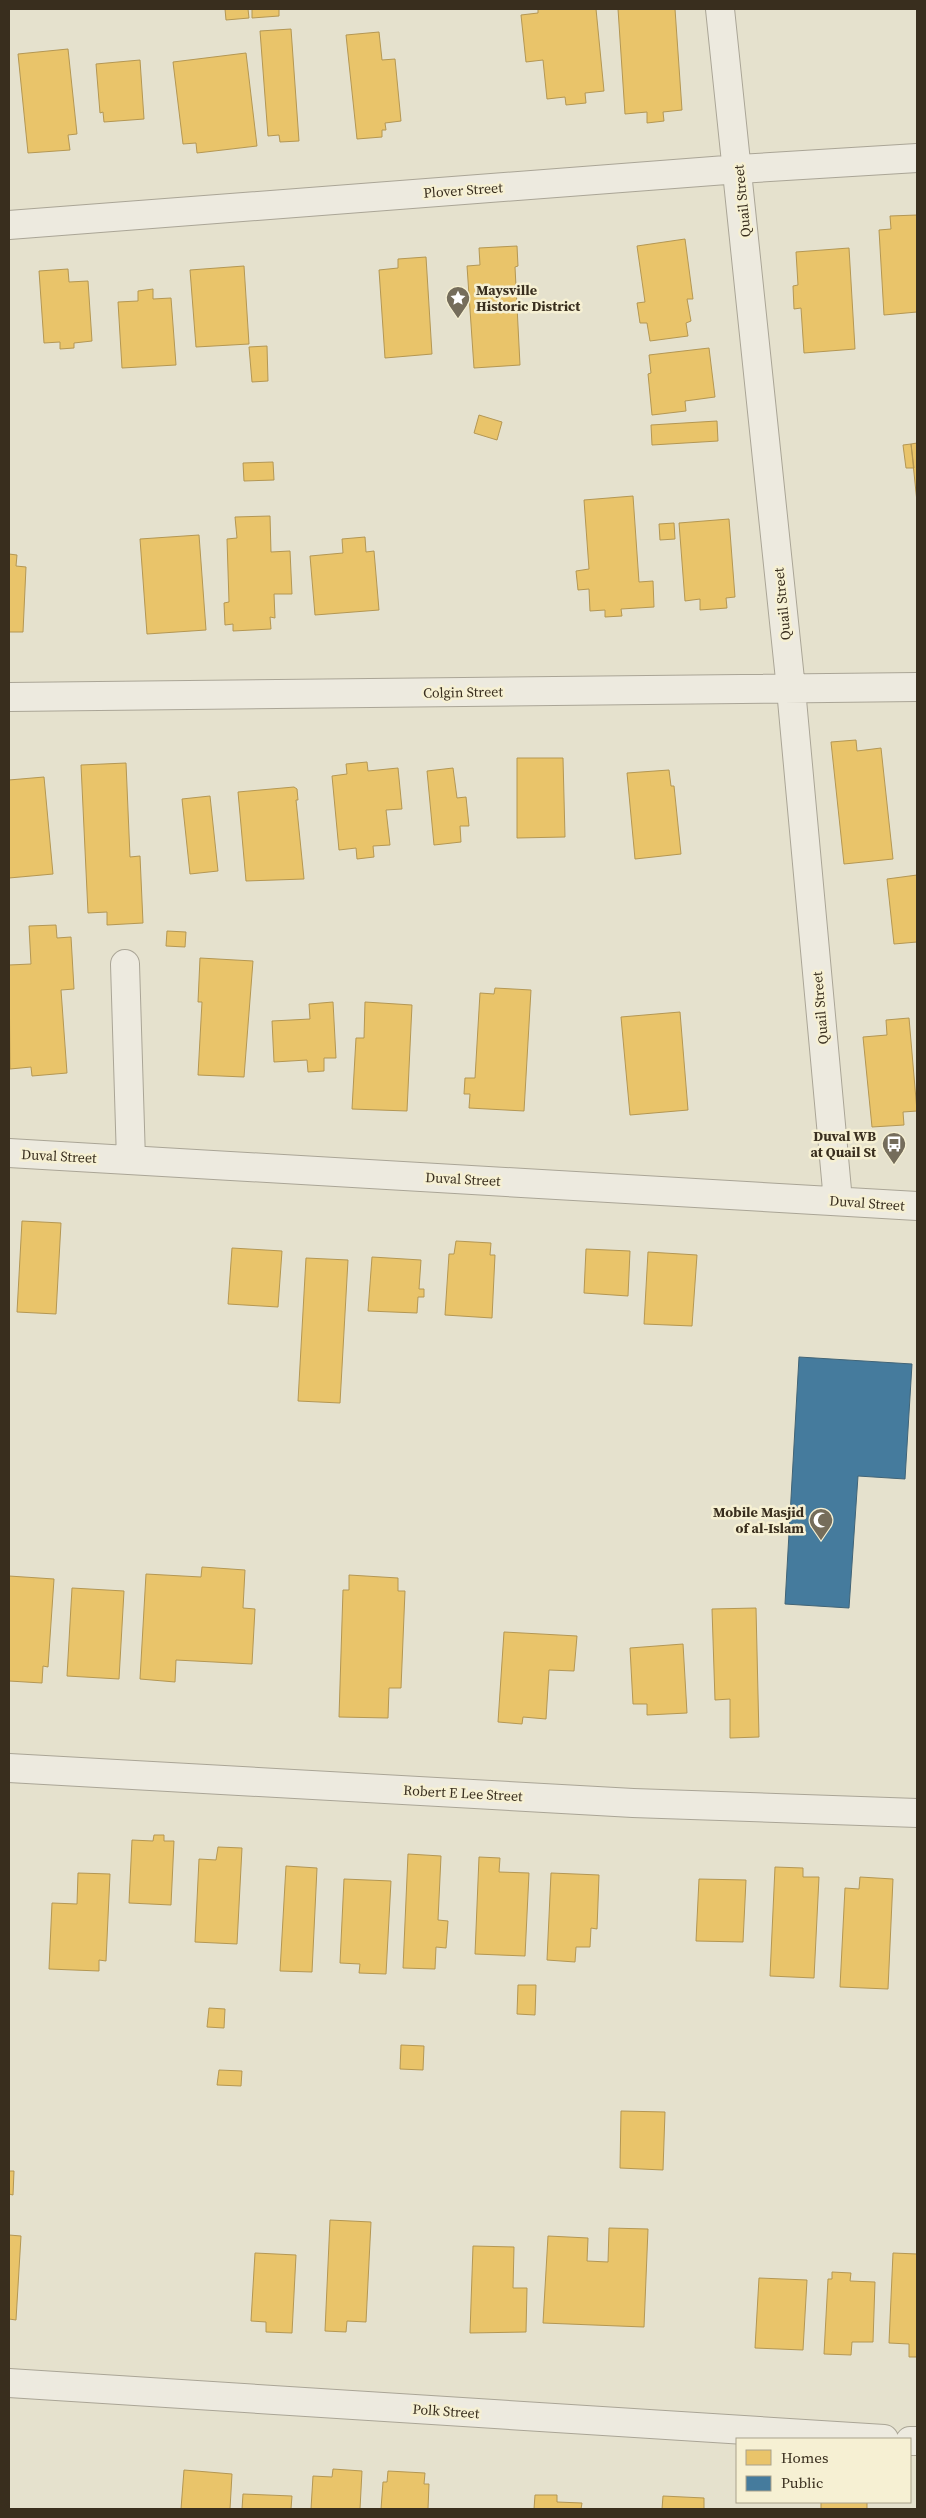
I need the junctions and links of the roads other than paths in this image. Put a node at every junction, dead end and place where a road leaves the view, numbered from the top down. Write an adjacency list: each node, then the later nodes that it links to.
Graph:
1 (720, 9): 3 (street, Quail Street)
2 (917, 158): 3 (street, Plover Street)
3 (739, 169): 4 (street, Plover Street); 6 (street, Quail Street)
4 (9, 225)
5 (917, 687): 6 (street, Colgin Street)
6 (791, 689): 7 (street, Colgin Street); 11 (street, Quail Street)
7 (9, 697)
8 (124, 964): 10 (street)
9 (9, 1153): 10 (street, Duval Street)
10 (131, 1160): 11 (street, Duval Street)
11 (838, 1201): 12 (street, Duval Street)
12 (917, 1206)
13 (9, 1768): 14 (street, Robert E Lee Street)
14 (917, 1814)
15 (9, 2383): 16 (street, Polk Street)
16 (868, 2438)

